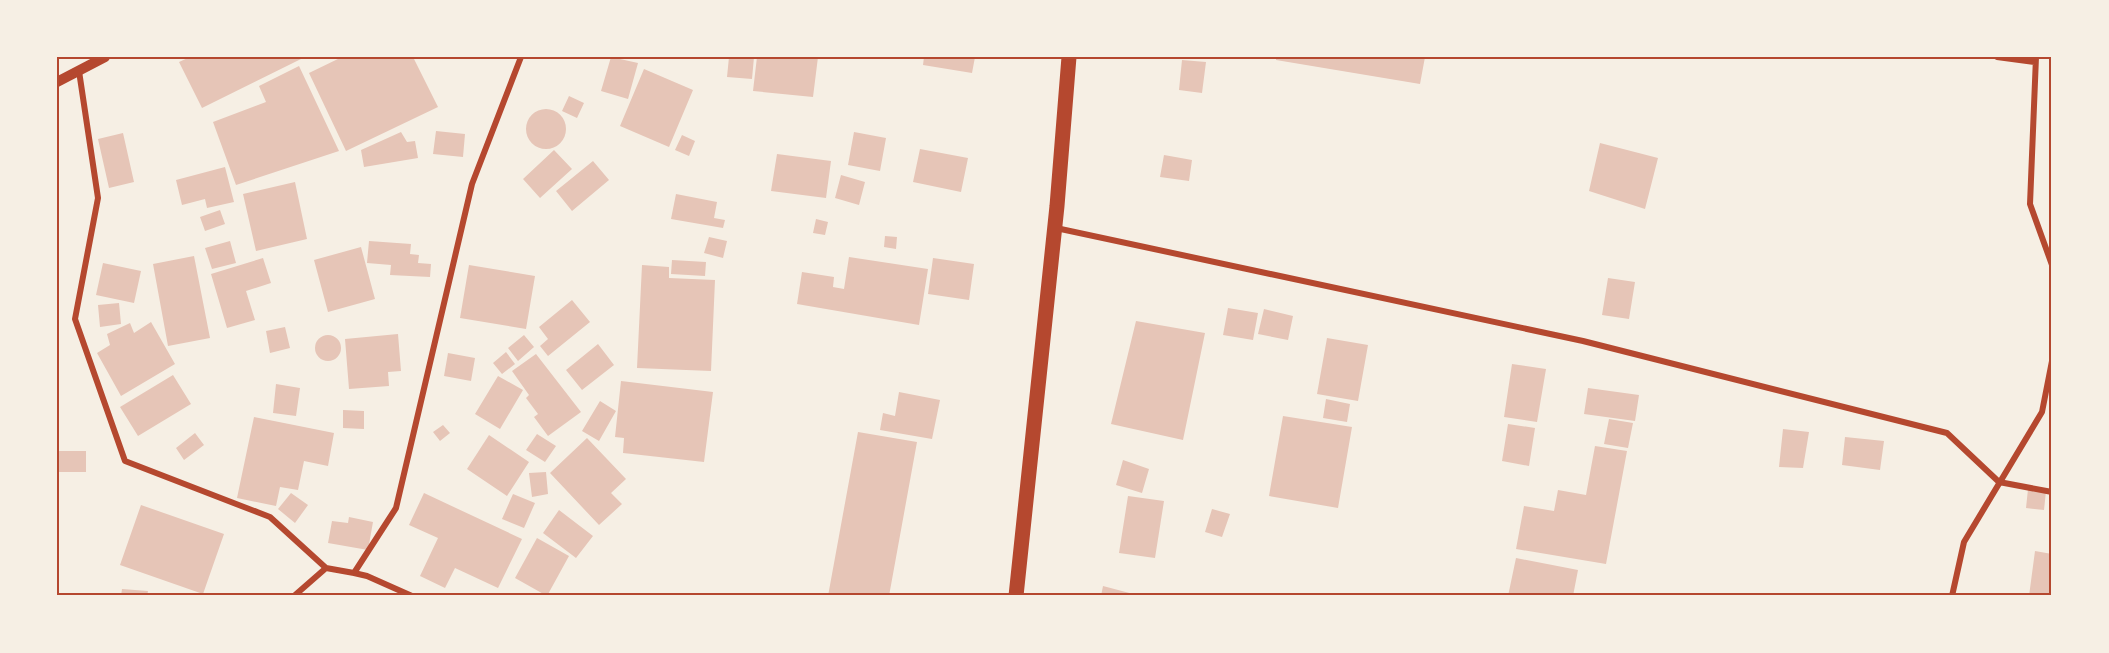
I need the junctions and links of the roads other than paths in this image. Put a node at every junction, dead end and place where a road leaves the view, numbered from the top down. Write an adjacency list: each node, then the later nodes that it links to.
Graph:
1 (105, 57): 6 (street)
2 (521, 57): 14 (street)
3 (1069, 57): 8 (main road)
4 (1997, 57): 5 (street)
5 (2036, 59): 9 (street)
6 (79, 70): 7 (street); 13 (street)
7 (57, 82)
8 (1055, 228): 11 (street); 17 (main road)
9 (2052, 264)
10 (2052, 361): 11 (street)
11 (1999, 482): 12 (street); 18 (street)
12 (2052, 492)
13 (326, 568): 14 (street); 15 (street)
14 (354, 573): 16 (street)
15 (294, 596)
16 (412, 596)
17 (1016, 596)
18 (1952, 596)

